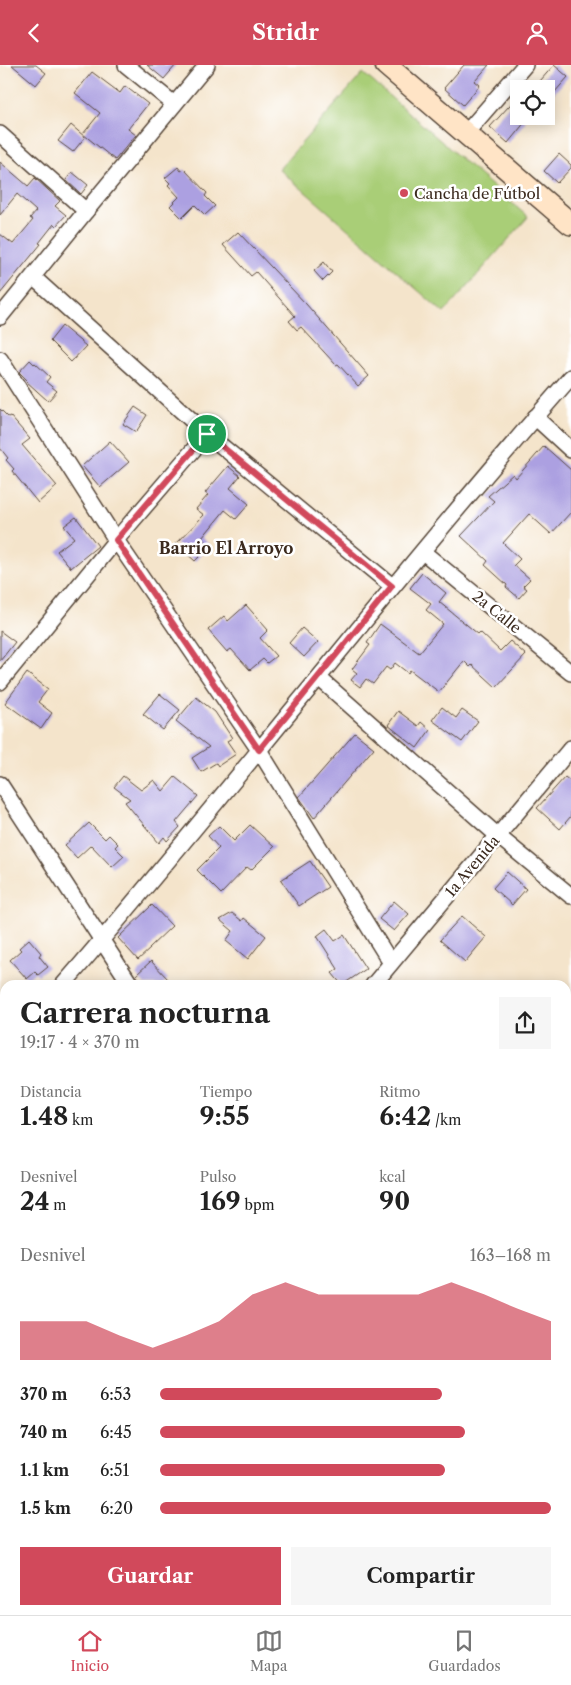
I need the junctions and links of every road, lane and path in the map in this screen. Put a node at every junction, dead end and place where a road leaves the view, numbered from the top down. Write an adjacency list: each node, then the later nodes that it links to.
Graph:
1 (126, 65): 5 (street)
2 (208, 65): 5 (street)
3 (386, 65): 6 (main road)
4 (525, 65): 6 (street)
5 (174, 104): 8 (street)
6 (466, 133): 9 (main road)
7 (0, 135): 8 (street)
8 (86, 211): 10 (street)
9 (571, 224)
10 (33, 277): 11 (street); 15 (street)
11 (0, 317)
12 (0, 359): 17 (street)
13 (571, 377): 14 (street)
14 (535, 417): 16 (street); 18 (street)
15 (207, 434): 17 (street); 19 (street)
16 (571, 450)
17 (116, 540): 22 (street); 24 (street)
18 (423, 552): 19 (street); 20 (street, 2a Calle)
19 (392, 586): 21 (street)
20 (571, 673)
21 (319, 678): 24 (street); 26 (street)
22 (0, 682)
23 (571, 748): 26 (street, 1a Avenida)
24 (259, 750): 28 (street); 29 (street)
25 (0, 784): 28 (street)
26 (498, 836): 27 (street); 29 (street, 1a Avenida)
27 (571, 896)
28 (102, 941): 30 (street); 31 (street)
29 (391, 963): 32 (street, 1a Avenida)
30 (67, 980)
31 (128, 980)
32 (377, 980)

